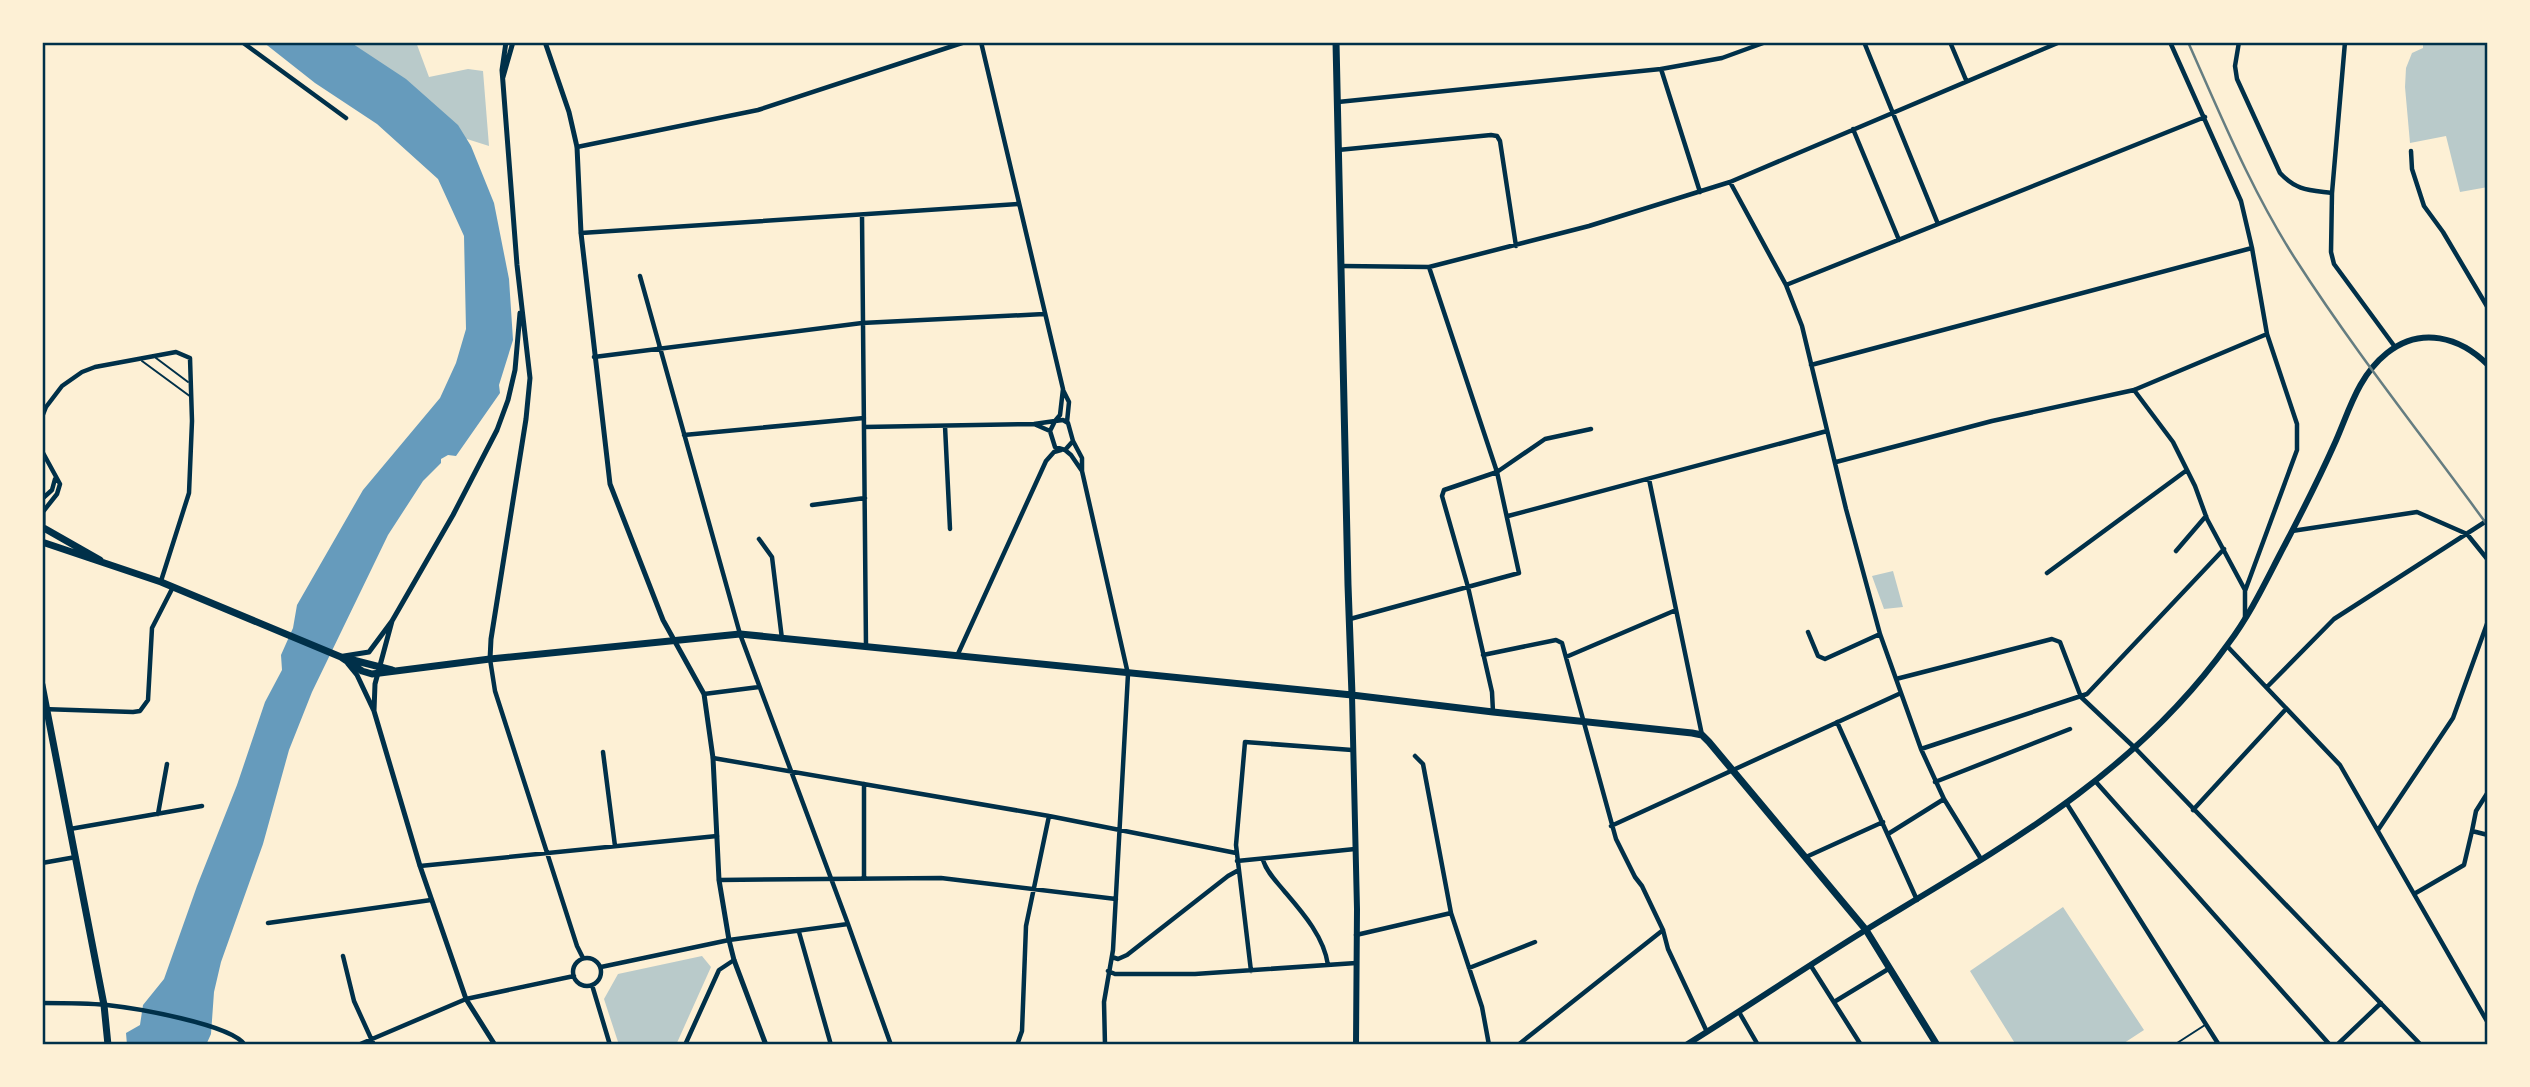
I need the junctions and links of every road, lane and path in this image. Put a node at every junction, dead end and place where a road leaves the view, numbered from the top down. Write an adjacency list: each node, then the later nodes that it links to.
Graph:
1 (243, 42): 21 (street)
2 (506, 42): 16 (street)
3 (513, 42): 16 (street)
4 (545, 42): 23 (street)
5 (965, 42): 23 (street)
6 (981, 42): 29 (street)
7 (1336, 42): 18 (main road)
8 (1766, 42): 15 (street)
9 (1864, 42): 19 (street)
10 (1950, 42): 17 (street)
11 (2170, 42): 20 (street)
12 (2239, 42): 28 (street)
13 (2345, 42): 28 (street)
14 (2057, 43): 17 (street)
15 (1661, 69): 18 (street); 27 (street)
16 (503, 77): 42 (street)
17 (1966, 80): 19 (street)
18 (1337, 102): 24 (main road)
19 (1893, 113): 22 (street); 31 (street)
20 (2205, 117): 31 (street); 35 (street)
21 (346, 118)
22 (1853, 129): 26 (street); 33 (street)
23 (577, 147): 32 (street)
24 (1338, 150): 34 (street); 36 (main road)
25 (2411, 151): 41 (street)
26 (1730, 182): 27 (street); 39 (street)
27 (1700, 192): 34 (street)
28 (2332, 193): 47 (street)
29 (1019, 204): 30 (street); 44 (street)
30 (862, 215): 32 (street); 45 (street)
31 (1938, 224): 33 (street)
32 (581, 233): 50 (street)
33 (1899, 240): 39 (street)
34 (1516, 246): 37 (street)
35 (2252, 248): 46 (street); 52 (street)
36 (1341, 267): 37 (street); 101 (main road)
37 (1429, 267): 75 (street)
38 (640, 276): 48 (street)
39 (1786, 285): 52 (street)
40 (2488, 291): 41 (street)
41 (2481, 295): 43 (street)
42 (520, 303): 103 (street); 116 (street)
43 (2488, 308)
44 (1044, 314): 45 (street); 55 (street)
45 (862, 323): 48 (street); 59 (street)
46 (2267, 334): 56 (street); 99 (street)
47 (2395, 347): 53 (main road); 87 (main road)
48 (660, 348): 50 (street); 68 (street)
49 (153, 356): 51 (street); 54 (lane); 54 (street)
50 (594, 357): 109 (street)
51 (138, 358): 57 (lane); 58 (street)
52 (1811, 365): 67 (street)
53 (2488, 365)
54 (192, 385): 57 (street)
55 (1063, 389): 60 (street); 61 (street)
56 (2134, 390): 72 (street); 73 (street)
57 (192, 398): 96 (street)
58 (42, 417)
59 (864, 418): 64 (street); 68 (street)
60 (1055, 421): 61 (street); 62 (street); 66 (street)
61 (1067, 422): 69 (street)
62 (1034, 424): 63 (street); 66 (street)
63 (945, 426): 64 (street); 86 (street)
64 (864, 427): 78 (street)
65 (1591, 429): 75 (street)
66 (1050, 431): 70 (street)
67 (1827, 431): 72 (street); 77 (street)
68 (684, 435): 106 (street)
69 (1073, 441): 70 (street); 74 (street)
70 (1063, 450): 74 (street); 114 (street)
71 (42, 451): 76 (street)
72 (1836, 462): 107 (street)
73 (2187, 470): 83 (street); 95 (street)
74 (1082, 471): 118 (street)
75 (1497, 472): 82 (street); 98 (street)
76 (55, 479): 79 (street); 81 (street)
77 (1649, 479): 82 (street); 100 (street)
78 (865, 498): 80 (street); 111 (street)
79 (42, 499)
80 (813, 505)
81 (42, 513): 85 (main road)
82 (1508, 516): 98 (street)
83 (2206, 516): 91 (street); 92 (street)
84 (2488, 520): 88 (street)
85 (42, 527): 93 (main road)
86 (950, 530)
87 (2292, 531): 88 (street); 102 (main road)
88 (2467, 534): 94 (street); 122 (street)
89 (759, 539): 108 (street)
90 (42, 541): 93 (main road)
91 (2224, 549): 99 (street); 126 (street)
92 (2176, 551)
93 (100, 560): 96 (main road)
94 (2488, 560)
95 (2047, 573)
96 (161, 582): 97 (main road)
97 (174, 586): 113 (main road); 127 (street)
98 (1468, 587): 101 (street); 112 (street)
99 (2245, 591): 102 (street)
100 (1676, 610): 115 (street); 134 (street)
101 (1349, 620): 125 (main road)
102 (2245, 620): 110 (main road)
103 (392, 621): 113 (street); 117 (street)
104 (2488, 621): 158 (street)
105 (1808, 632): 107 (street)
106 (740, 634): 108 (main road); 109 (main road); 121 (street)
107 (1880, 635): 119 (street)
108 (782, 639): 111 (main road)
109 (673, 640): 116 (main road); 124 (street)
110 (2227, 646): 122 (street); 135 (main road)
111 (866, 648): 114 (main road)
112 (1483, 655): 115 (street); 130 (street)
113 (341, 657): 117 (main road); 129 (street)
114 (956, 657): 118 (main road)
115 (1566, 657): 131 (street)
116 (490, 659): 117 (main road); 165 (street)
117 (379, 670): 129 (street)
118 (1128, 674): 125 (main road); 157 (street)
119 (1896, 680): 123 (street); 126 (street)
120 (42, 685): 127 (main road)
121 (759, 687): 124 (street); 143 (street)
122 (2267, 687): 128 (street)
123 (1901, 693): 132 (street); 136 (street)
124 (704, 694): 140 (street)
125 (1352, 695): 130 (main road); 137 (main road)
126 (2081, 697): 135 (street); 136 (street)
127 (44, 709): 156 (main road)
128 (2286, 709): 151 (street); 158 (street)
129 (374, 711): 173 (street)
130 (1493, 712): 131 (main road)
131 (1583, 722): 134 (main road); 155 (street)
132 (1837, 722): 142 (street); 154 (street)
133 (2070, 729): 144 (street)
134 (1702, 735): 142 (main road)
135 (2135, 748): 145 (main road); 151 (street)
136 (1921, 749): 144 (street)
137 (1352, 750): 164 (main road); 166 (street)
138 (603, 752): 163 (street)
139 (1415, 757): 183 (street)
140 (713, 758): 143 (street); 162 (street)
141 (167, 764): 152 (street)
142 (1732, 769): 155 (street); 168 (main road)
143 (790, 771): 146 (street); 176 (street)
144 (1935, 782): 148 (street)
145 (2096, 782): 149 (main road); 238 (street)
146 (864, 785): 153 (street); 175 (street)
147 (2488, 792): 159 (street)
148 (1944, 799): 160 (street); 169 (street)
149 (2067, 804): 169 (main road); 213 (street)
150 (202, 806): 152 (street)
151 (2193, 810): 209 (street)
152 (158, 814): 156 (street)
153 (1049, 817): 157 (street); 178 (street)
154 (1883, 822): 160 (street); 168 (street)
155 (1611, 826): 186 (street)
156 (70, 830): 167 (main road)
157 (1120, 830): 166 (street); 180 (street)
158 (2378, 830): 179 (street)
159 (2472, 831): 161 (street); 179 (street)
160 (1888, 834): 182 (street)
161 (2488, 835)
162 (717, 836): 163 (street); 177 (street)
163 (615, 846): 165 (street)
164 (1354, 849): 170 (street); 189 (main road)
165 (548, 853): 173 (street); 194 (street)
166 (1236, 853): 171 (street)
167 (76, 857): 172 (street); 210 (main road)
168 (1805, 857): 187 (main road)
169 (1981, 859): 182 (main road)
170 (1263, 860): 171 (street); 197 (street)
171 (1237, 861): 174 (street)
172 (42, 863)
173 (420, 866): 181 (street)
174 (1237, 871): 193 (street); 203 (street)
175 (864, 878): 176 (street); 178 (street)
176 (831, 879): 177 (street); 185 (street)
177 (719, 880): 190 (street)
178 (1033, 890): 180 (street); 216 (street)
179 (2414, 894): 212 (street)
180 (1116, 899): 193 (street)
181 (431, 900): 184 (street); 206 (street)
182 (1917, 900): 187 (main road)
183 (1451, 913): 189 (street); 201 (street)
184 (268, 923)
185 (848, 924): 188 (street); 225 (street)
186 (1663, 930): 214 (street); 231 (street)
187 (1866, 930): 198 (main road); 200 (main road)
188 (799, 932): 190 (street); 224 (street)
189 (1355, 935): 196 (main road)
190 (729, 940): 195 (street); 199 (street)
191 (1535, 942): 201 (street)
192 (343, 956): 215 (street)
193 (1112, 957): 202 (street)
194 (583, 958): 199 (street); 204 (street)
195 (734, 960): 222 (street); 223 (street)
196 (1356, 963): 197 (street); 229 (main road)
197 (1328, 965): 203 (street)
198 (1811, 966): 207 (street); 211 (main road)
199 (601, 967): 205 (street)
200 (1890, 967): 207 (street); 235 (main road)
201 (1469, 968): 230 (street)
202 (1108, 971): 203 (street); 228 (street)
203 (1251, 971)
204 (574, 976): 205 (street); 206 (street)
205 (592, 985): 221 (street)
206 (466, 999): 215 (street); 220 (street)
207 (1834, 1002): 234 (street)
208 (42, 1003): 210 (street)
209 (2381, 1003): 239 (street); 240 (street)
210 (104, 1005): 217 (main road); 218 (street)
211 (1739, 1013): 214 (main road); 233 (street)
212 (2488, 1023)
213 (2206, 1025): 236 (lane); 237 (street)
214 (1707, 1032): 232 (main road)
215 (372, 1042): 219 (street)
216 (1017, 1044): 226 (street)
217 (108, 1045)
218 (245, 1045)
219 (358, 1045)
220 (495, 1045)
221 (610, 1045)
222 (685, 1045)
223 (766, 1045)
224 (831, 1045)
225 (891, 1045)
226 (1052, 1045)
227 (1088, 1045): 228 (street)
228 (1105, 1045)
229 (1356, 1045)
230 (1489, 1045)
231 (1518, 1045)
232 (1686, 1045)
233 (1758, 1045)
234 (1861, 1045)
235 (1937, 1045)
236 (2174, 1045)
237 (2219, 1045)
238 (2330, 1045)
239 (2337, 1045)
240 (2421, 1045)

